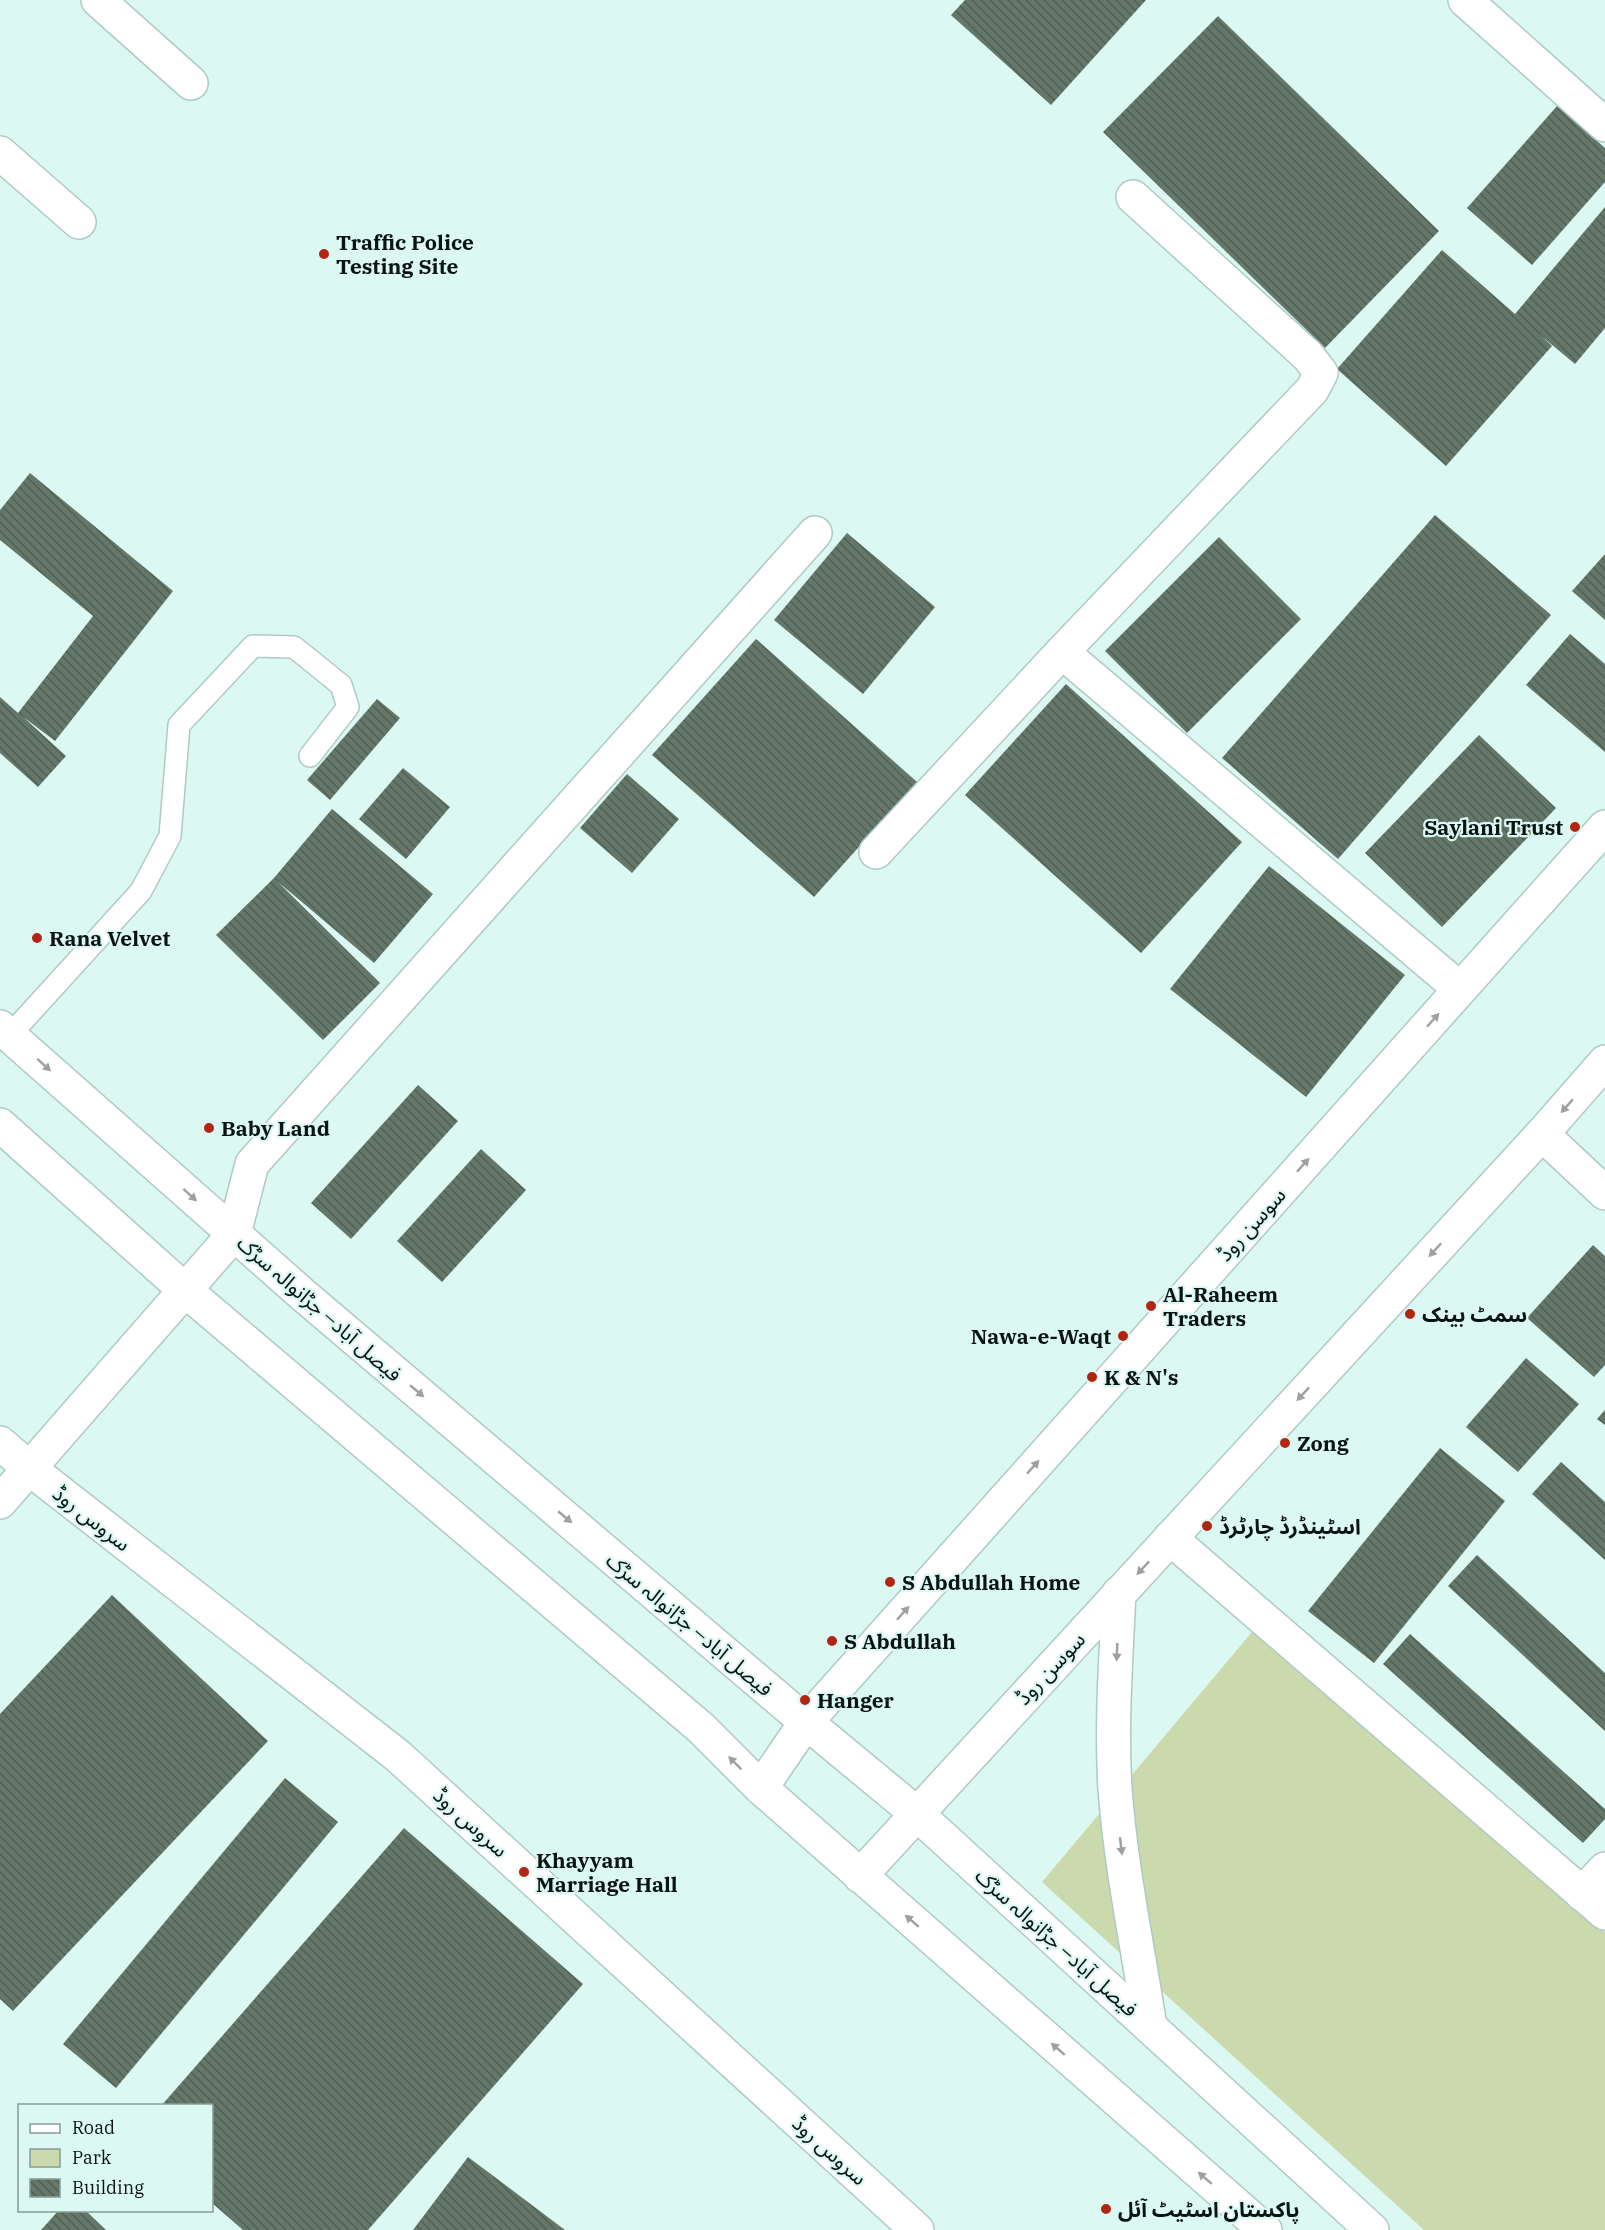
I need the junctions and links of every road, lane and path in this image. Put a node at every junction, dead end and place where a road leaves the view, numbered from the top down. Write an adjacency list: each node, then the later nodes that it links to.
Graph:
1 (98, 0): 3 (street)
2 (1465, 0): 4 (street)
3 (192, 83)
4 (1605, 126)
5 (0, 153): 7 (street)
6 (1133, 197): 9 (street)
7 (80, 222)
8 (815, 533): 19 (street)
9 (1062, 652): 12 (street); 13 (street)
10 (310, 756): 14 (lane)
11 (1605, 827): 13 (street, سوسن روڈ)
12 (876, 852)
13 (1460, 989): 26 (street, سوسن روڈ, one-way to 13)
14 (5, 1031): 19 (street, فیصل آباد– جڑانوالہ سڑک, one-way to 19)
15 (1605, 1062): 17 (street, سوسن روڈ, one-way to 17)
16 (0, 1125): 20 (street)
17 (1542, 1134): 18 (street); 24 (street, سوسن روڈ, one-way to 24)
18 (1605, 1193)
19 (234, 1234): 20 (street); 26 (street, فیصل آباد– جڑانوالہ سڑک, one-way to 26)
20 (186, 1291): 22 (street); 27 (street, one-way to 20)
21 (0, 1443): 22 (street, سروس روڈ)
22 (30, 1469): 23 (street); 33 (street, سروس روڈ)
23 (0, 1502)
24 (1170, 1538): 25 (street, سوسن روڈ, one-way to 25); 31 (street)
25 (1119, 1593): 28 (street, سوسن روڈ); 32 (street, one-way to 32)
26 (806, 1722): 27 (street, سوسن روڈ); 28 (street, فیصل آباد– جڑانوالہ سڑک)
27 (760, 1788): 30 (street)
28 (916, 1814): 30 (street, سوسن روڈ); 32 (street, فیصل آباد– جڑانوالہ سڑک)
29 (1605, 1869): 31 (street)
30 (860, 1876): 34 (street, one-way to 30)
31 (1594, 1904)
32 (1150, 2027): 35 (street, فیصل آباد– جڑانوالہ سڑک)
33 (917, 2230)
34 (1265, 2230)
35 (1372, 2230)

